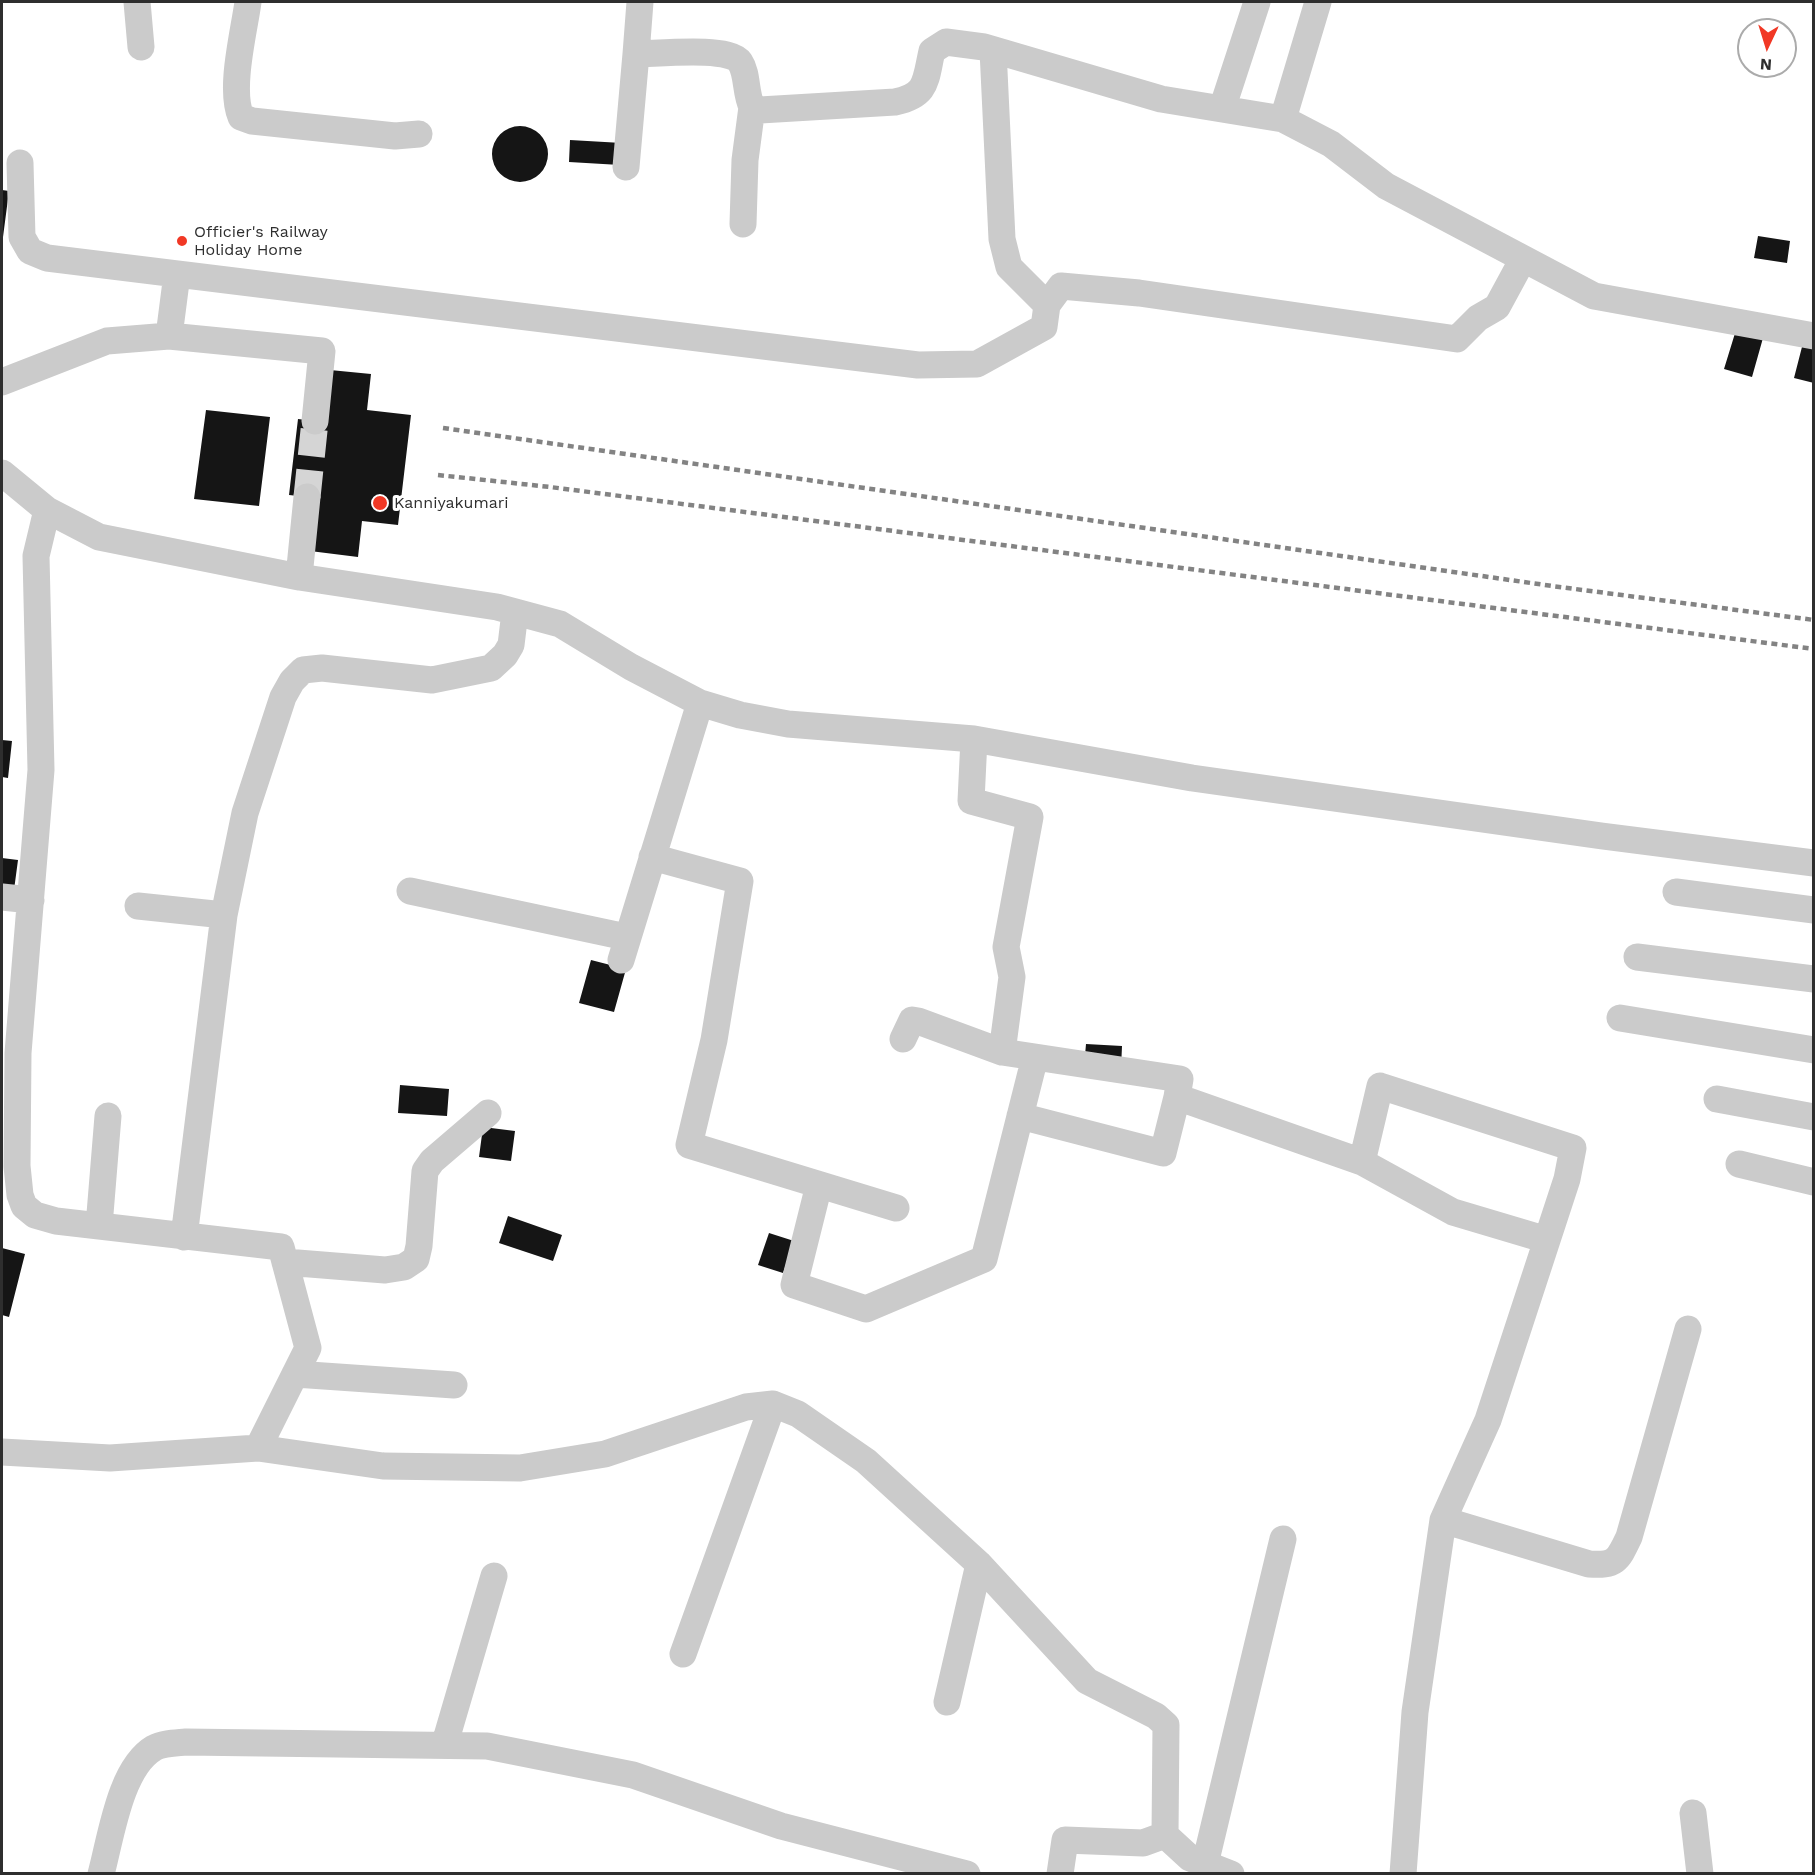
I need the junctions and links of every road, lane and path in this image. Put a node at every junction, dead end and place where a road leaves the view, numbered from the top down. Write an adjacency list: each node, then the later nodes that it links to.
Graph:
1 (137, 2): 6 (street)
2 (248, 2): 12 (street)
3 (640, 2): 8 (street)
4 (1257, 2): 10 (street)
5 (1318, 2): 11 (street)
6 (141, 47)
7 (993, 50): 9 (street); 10 (street); 18 (street)
8 (636, 54): 9 (street); 14 (street)
9 (752, 106): 15 (street)
10 (1222, 109): 11 (street)
11 (1283, 119): 16 (street)
12 (419, 134)
13 (20, 163): 17 (street)
14 (626, 167)
15 (743, 224)
16 (1523, 259): 18 (street); 20 (street)
17 (177, 274): 18 (street); 19 (street)
18 (1047, 305)
19 (169, 336): 21 (street); 22 (street)
20 (1814, 336)
21 (2, 382)
22 (315, 421)
23 (2, 473): 25 (street)
24 (307, 497): 26 (street)
25 (48, 510): 26 (street); 35 (street)
26 (299, 576): 27 (street)
27 (515, 612): 28 (street); 38 (street)
28 (700, 703): 29 (street); 30 (street)
29 (974, 739): 31 (street); 45 (street)
30 (652, 856): 32 (street); 57 (street)
31 (1814, 863)
32 (410, 891)
33 (1676, 892): 37 (street)
34 (2, 897): 35 (street)
35 (31, 900): 44 (street)
36 (138, 906): 38 (street)
37 (1814, 910)
38 (224, 915): 60 (street)
39 (1637, 957): 40 (street)
40 (1814, 979)
41 (1620, 1018): 43 (street)
42 (903, 1039): 45 (street)
43 (1814, 1050)
44 (10, 1052): 53 (street)
45 (1002, 1052): 46 (street)
46 (1035, 1057): 47 (street); 51 (street)
47 (1177, 1097): 51 (street); 54 (street)
48 (1717, 1099): 52 (street)
49 (488, 1113): 62 (street)
50 (108, 1116): 59 (street)
51 (1020, 1116): 57 (street)
52 (1814, 1117)
53 (9, 1132): 59 (street)
54 (1362, 1162): 61 (street); 61 (street)
55 (1738, 1164): 56 (street)
56 (1814, 1182)
57 (819, 1185): 58 (street)
58 (896, 1208)
59 (99, 1226): 60 (street)
60 (184, 1237): 62 (street)
61 (1547, 1240): 69 (street)
62 (285, 1262): 64 (street)
63 (1688, 1329): 69 (street)
64 (295, 1374): 65 (street); 67 (street)
65 (454, 1385)
66 (773, 1404): 67 (street); 71 (street); 73 (street)
67 (258, 1448): 68 (street)
68 (2, 1452)
69 (1443, 1520): 83 (street)
70 (1283, 1539): 78 (street)
71 (979, 1564): 74 (street); 77 (street)
72 (494, 1576): 75 (street)
73 (683, 1654)
74 (946, 1702)
75 (445, 1743): 79 (street); 80 (street)
76 (1693, 1814): 84 (street)
77 (1165, 1835): 78 (street); 81 (street)
78 (1205, 1864): 82 (street)
79 (101, 1874)
80 (968, 1874)
81 (1060, 1874)
82 (1231, 1874)
83 (1403, 1874)
84 (1700, 1874)

